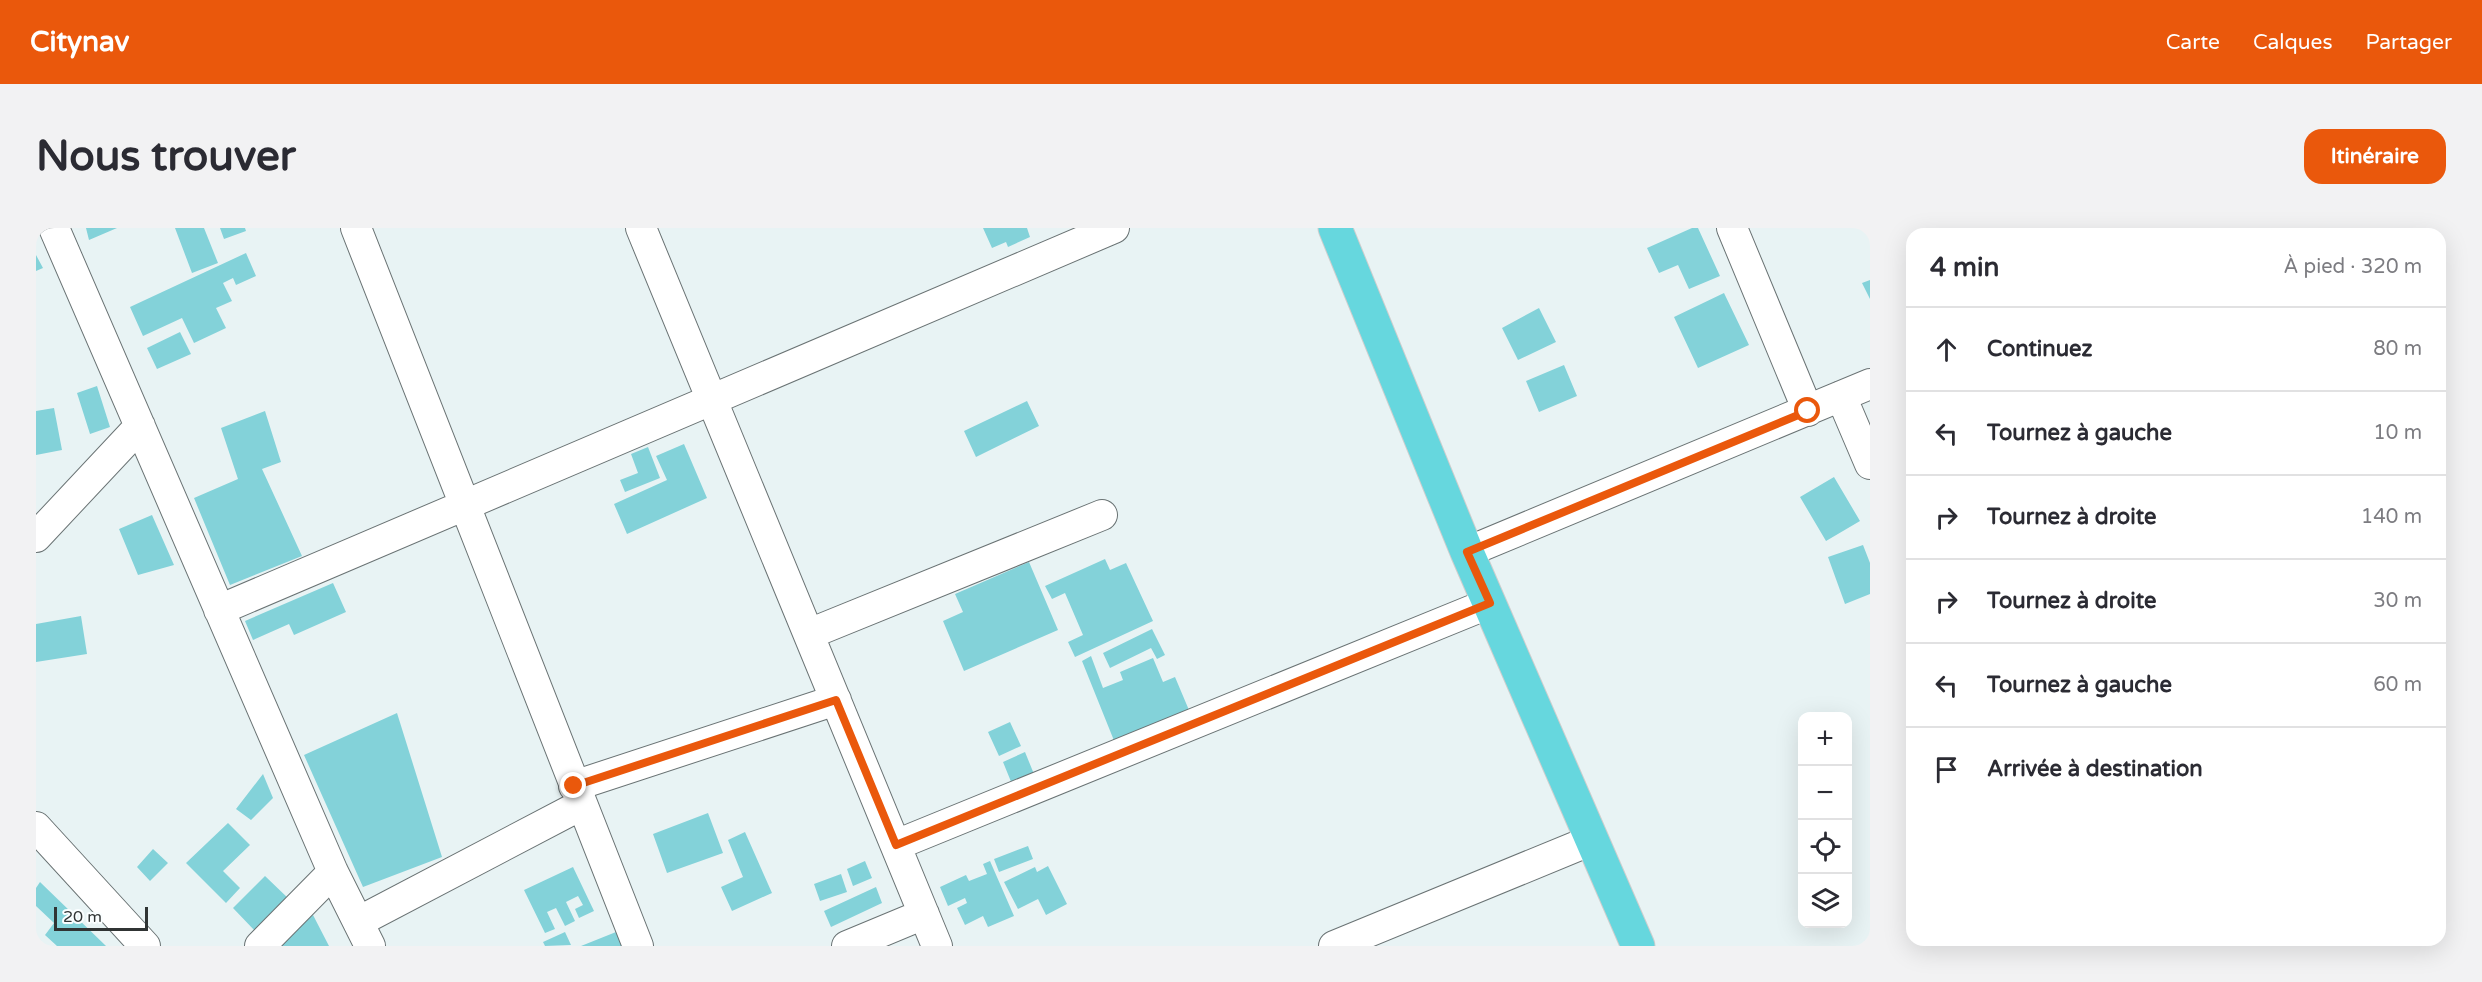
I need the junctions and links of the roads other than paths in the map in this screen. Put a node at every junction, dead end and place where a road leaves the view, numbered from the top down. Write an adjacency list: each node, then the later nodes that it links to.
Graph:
1 (54, 228): 11 (street)
2 (356, 228): 13 (street)
3 (642, 228): 9 (street)
4 (1114, 228): 9 (street)
5 (1335, 228): 16 (main road)
6 (1732, 228): 10 (street)
7 (1870, 384): 8 (street)
8 (1841, 396): 10 (street); 12 (street)
9 (713, 401): 13 (street); 19 (street)
10 (1808, 411): 16 (street)
11 (140, 426): 15 (street); 18 (street)
12 (1870, 464)
13 (466, 505): 18 (street); 21 (street)
14 (1102, 514): 19 (street)
15 (36, 537)
16 (1467, 552): 17 (main road)
17 (1490, 603): 23 (main road); 24 (street)
18 (219, 610): 25 (street)
19 (808, 634): 20 (street)
20 (836, 700): 21 (street); 24 (street)
21 (578, 796): 27 (street); 30 (street)
22 (36, 827): 28 (street)
23 (1592, 840): 33 (street); 34 (main road)
24 (896, 845): 26 (street)
25 (333, 872): 27 (street); 29 (street)
26 (924, 914): 31 (street); 32 (street)
27 (364, 934)
28 (145, 946)
29 (260, 946)
30 (639, 946)
31 (847, 946)
32 (937, 946)
33 (1334, 946)
34 (1638, 946)

